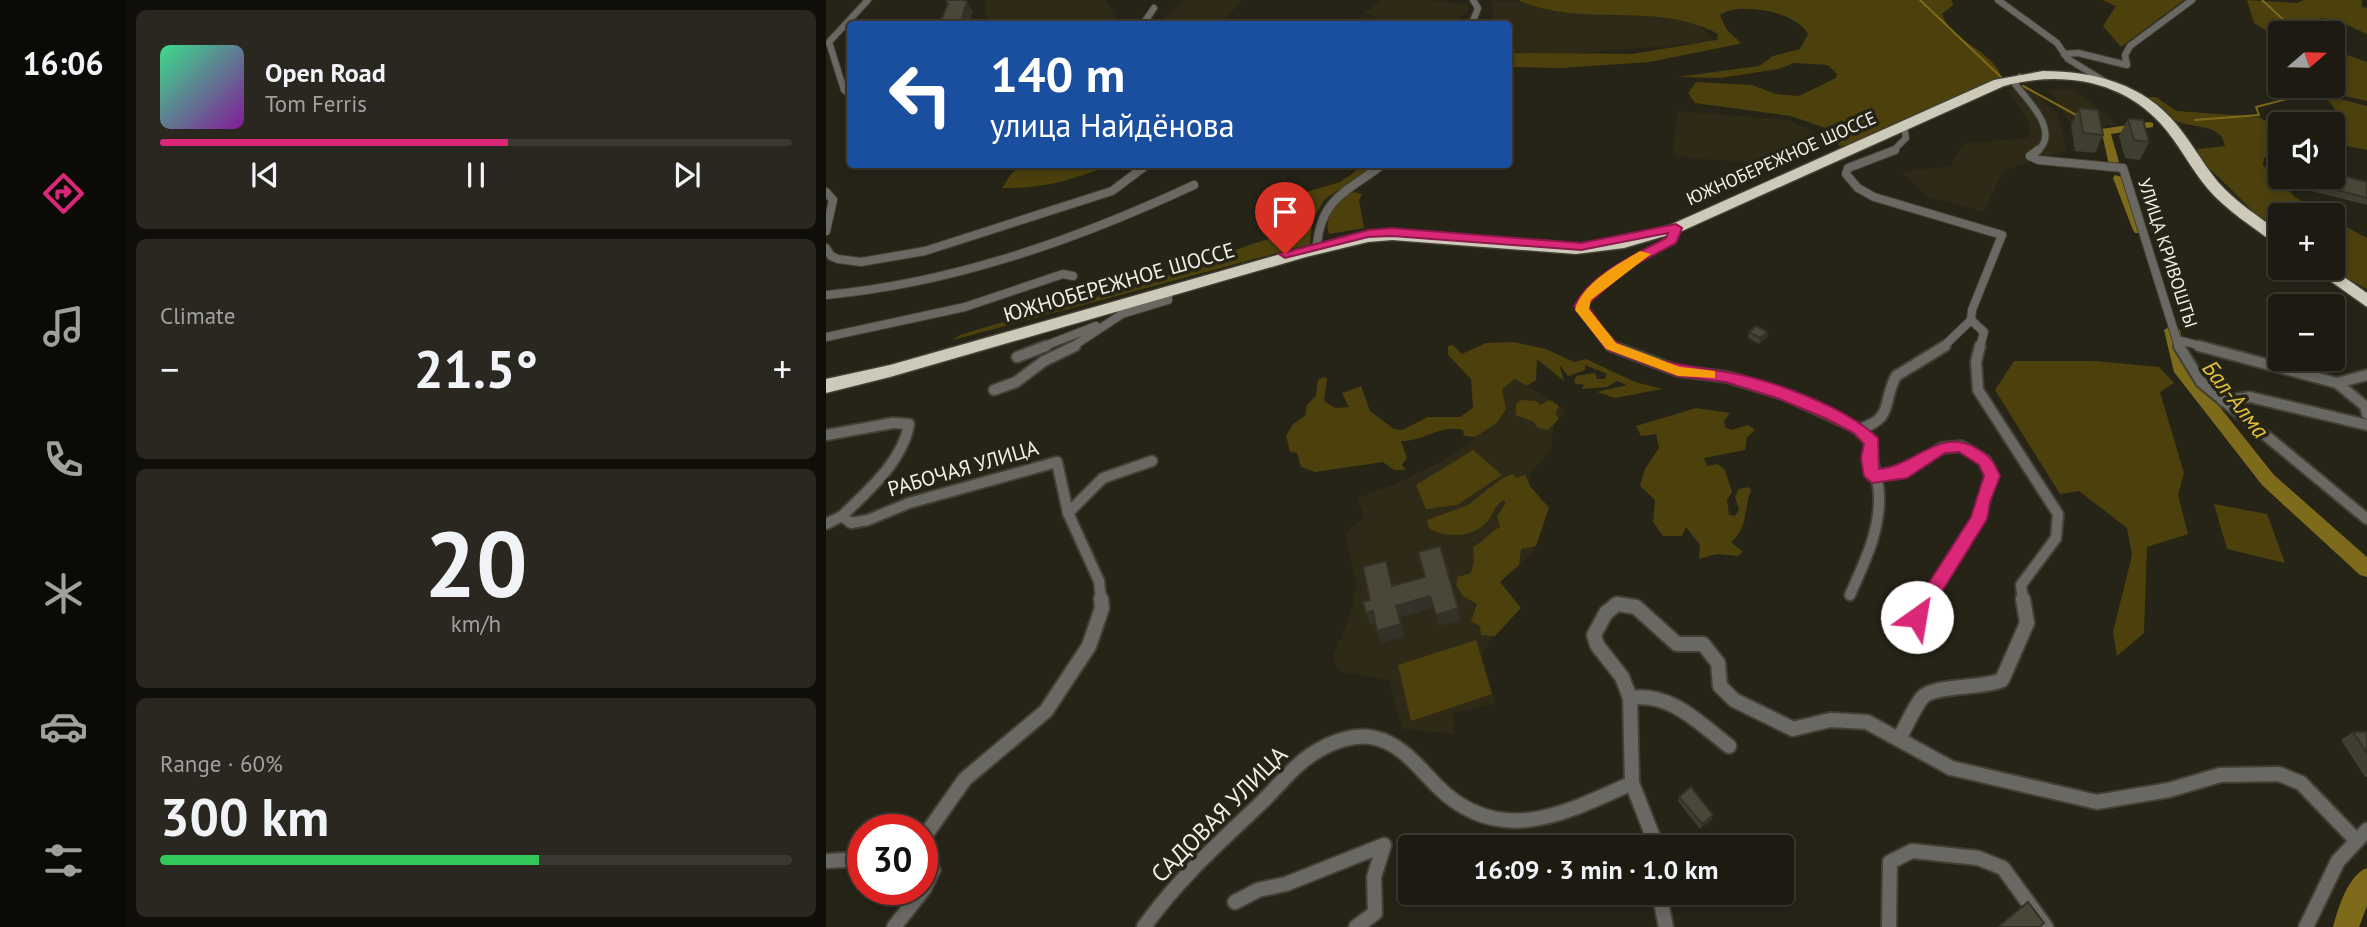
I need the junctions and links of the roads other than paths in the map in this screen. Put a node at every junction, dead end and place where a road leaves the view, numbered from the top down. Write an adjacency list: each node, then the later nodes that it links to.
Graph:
1 (868, 0): 6 (street)
2 (1474, 0): 8 (street)
3 (1998, 0): 10 (street)
4 (2192, 0): 10 (street)
5 (1154, 8): 7 (street)
6 (848, 21)
7 (1145, 21)
8 (1473, 21)
9 (847, 23): 13 (street)
10 (2064, 54): 12 (street)
11 (2018, 76): 12 (highway, ЮЖНОБЕРЕЖНОЕ ШОССЕ); 14 (highway, ЮЖНОБЕРЕЖНОЕ ШОССЕ); 21 (highway, ЮЖНОБЕРЕЖНОЕ ШОССЕ); 33 (street, УЛИЦА КРИВОШТЫ)
12 (2104, 81): 20 (highway, ЮЖНОБЕРЕЖНОЕ ШОССЕ)
13 (847, 92)
14 (1901, 126): 19 (highway, ЮЖНОБЕРЕЖНОЕ ШОССЕ); 30 (street)
15 (1143, 168): 24 (street)
16 (1378, 168): 23 (street)
17 (1194, 185): 28 (street)
18 (826, 192): 22 (street)
19 (1674, 226): 23 (highway, ЮЖНОБЕРЕЖНОЕ ШОССЕ); 27 (highway, ЮЖНОБЕРЕЖНОЕ ШОССЕ); 42 (street)
20 (2268, 229)
21 (2268, 229)
22 (826, 231)
23 (1314, 245): 37 (highway, ЮЖНОБЕРЕЖНОЕ ШОССЕ)
24 (826, 248)
25 (1073, 276): 32 (street)
26 (2338, 280): 29 (highway)
27 (1168, 292): 31 (street); 37 (highway, ЮЖНОБЕРЕЖНОЕ ШОССЕ)
28 (826, 295)
29 (2367, 300)
30 (1971, 320): 42 (street); 53 (street)
31 (1105, 323): 34 (street); 38 (street)
32 (826, 337)
33 (2178, 340): 36 (street); 39 (street, УЛИЦА КРИВОШТЫ)
34 (1017, 357)
35 (2367, 375): 36 (street)
36 (2337, 383): 40 (street)
37 (826, 384)
38 (994, 390)
39 (2224, 401): 41 (street); 48 (street, УЛИЦА КРИВОШТЫ)
40 (2367, 414)
41 (2367, 425)
42 (1859, 429): 45 (street)
43 (826, 435): 47 (street, РАБОЧАЯ УЛИЦА)
44 (1152, 461): 46 (street)
45 (1872, 476): 50 (street); 51 (street)
46 (1068, 513): 47 (street, РАБОЧАЯ УЛИЦА); 56 (street, РАБОЧАЯ УЛИЦА)
47 (842, 516): 49 (street)
48 (2367, 519)
49 (826, 524)
50 (1850, 595)
51 (1917, 617)
52 (1630, 698): 53 (street); 54 (street); 55 (street)
53 (1900, 737): 57 (street)
54 (1729, 747)
55 (1632, 783): 58 (street); 65 (street, САДОВАЯ УЛИЦА)
56 (938, 817)
57 (2361, 834): 70 (street)
58 (1652, 835)
59 (847, 860): 60 (street)
60 (826, 861)
61 (1235, 902): 66 (street)
62 (911, 905): 64 (street)
63 (1662, 905): 67 (street)
64 (894, 927)
65 (1144, 927)
66 (1356, 927)
67 (1666, 927)
68 (1889, 927): 69 (street)
69 (2046, 927)
70 (2306, 927)

